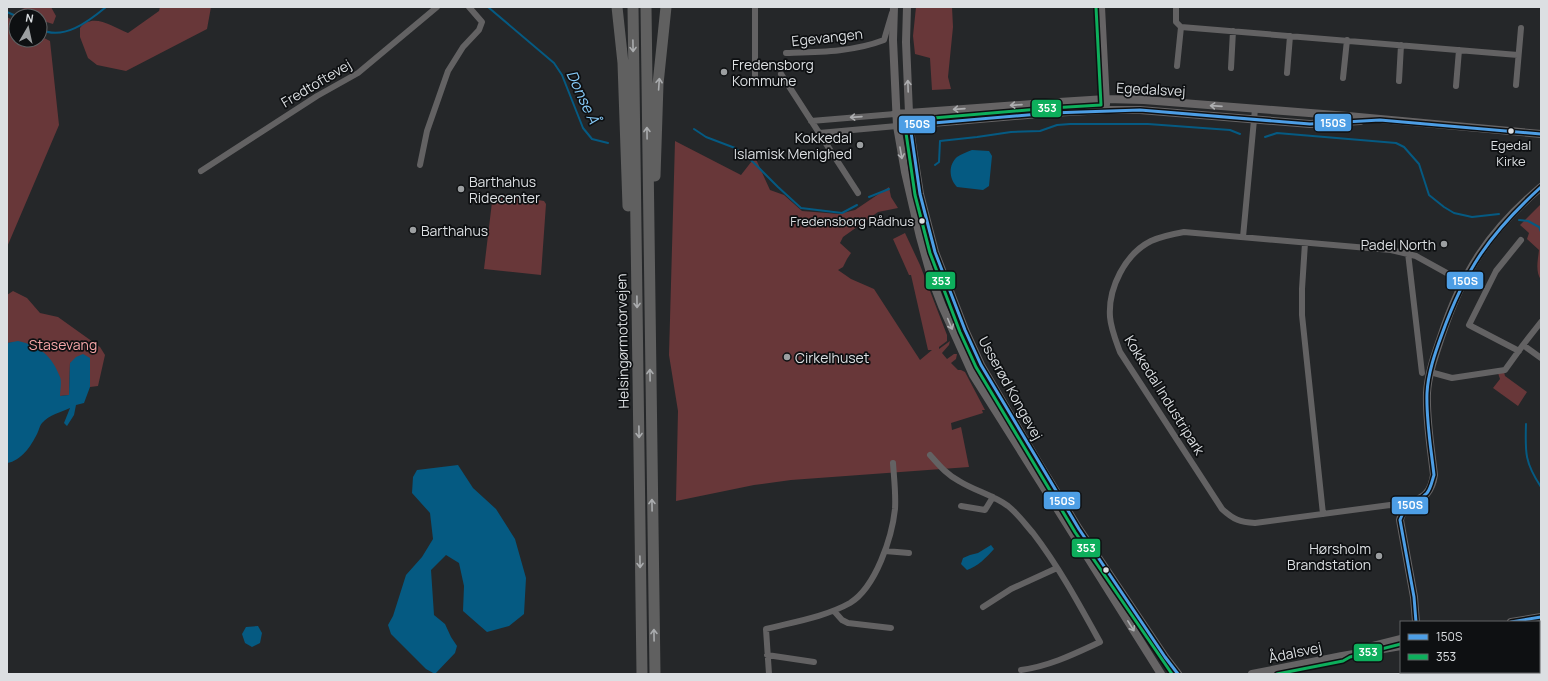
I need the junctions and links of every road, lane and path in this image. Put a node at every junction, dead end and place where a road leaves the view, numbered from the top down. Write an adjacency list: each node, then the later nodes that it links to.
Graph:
1 (437, 7): 44 (street, Fredtoftevej)
2 (469, 7): 43 (street)
3 (617, 7): 52 (highway)
4 (633, 7): 52 (highway, Helsingørmotorvejen, one-way to 52)
5 (646, 7): 47 (highway, Helsingørmotorvejen, one-way to 5)
6 (666, 7): 47 (highway, one-way to 6)
7 (755, 7): 27 (street)
8 (894, 7): 19 (street, Egevangen); 34 (street, Usserød Kongevej)
9 (907, 7): 33 (street, Usserød Kongevej, one-way to 9)
10 (1101, 7): 30 (street)
11 (1176, 7): 12 (street)
12 (1181, 26): 14 (street); 21 (street)
13 (1521, 28): 20 (street)
14 (1233, 31): 15 (street); 22 (street)
15 (1290, 36): 16 (street); 23 (street)
16 (1347, 40): 17 (street); 25 (street)
17 (1401, 45): 18 (street); 26 (street)
18 (1459, 50): 20 (street); 29 (street)
19 (786, 53)
20 (1518, 55): 28 (street)
21 (1178, 66)
22 (1231, 68)
23 (1287, 73)
24 (781, 74): 38 (street)
25 (1344, 78)
26 (1399, 82)
27 (755, 83)
28 (1516, 85)
29 (1456, 86)
30 (1106, 99): 31 (street, Egedalsvej, one-way to 30); 32 (street); 33 (street, Egedalsvej, one-way to 33)
31 (1255, 109): 35 (street, Egedalsvej); 36 (street)
32 (1106, 110): 36 (street, Egedalsvej); 39 (street, Egedalsvej)
33 (909, 113): 34 (street, Egedalsvej); 39 (street, Usserød Kongevej)
34 (895, 114): 38 (street, one-way to 38); 40 (street, Usserød Kongevej)
35 (1330, 114): 36 (street); 37 (street, Egedalsvej)
36 (1254, 120): 37 (street, Egedalsvej); 48 (street)
37 (1380, 120): 42 (street, Egedalsvej)
38 (811, 121): 41 (street)
39 (910, 125): 40 (street, Egedalsvej); 84 (street, Usserød Kongevej)
40 (897, 126): 41 (street); 83 (street, Usserød Kongevej, one-way to 83)
41 (819, 133): 46 (street)
42 (1541, 134)
43 (420, 164)
44 (201, 171)
45 (1541, 187): 53 (street)
46 (858, 193)
47 (649, 234): 81 (highway, Helsingørmotorvejen, one-way to 47)
48 (1243, 237): 50 (street, Kokkedal Industripark); 64 (street, Kokkedal Industripark)
49 (1521, 240): 56 (street)
50 (1305, 243): 51 (street, Kokkedal Industripark); 64 (street)
51 (1408, 253): 53 (street, Kokkedal Industripark); 58 (street)
52 (637, 278): 80 (highway, Helsingørmotorvejen, one-way to 80)
53 (1463, 282): 58 (street)
54 (1541, 322): 55 (street)
55 (1523, 345): 56 (street); 57 (street)
56 (1519, 351): 58 (street)
57 (1541, 358)
58 (1426, 373): 63 (street)
59 (930, 455): 61 (street)
60 (893, 463): 65 (street)
61 (993, 497): 62 (street); 67 (street)
62 (961, 506)
63 (1404, 509): 64 (street, Kokkedal Industripark); 71 (street)
64 (1322, 514)
65 (885, 551): 66 (street); 69 (street)
66 (909, 553)
67 (1057, 568): 68 (street); 79 (street)
68 (983, 607)
69 (834, 611): 73 (street); 76 (street)
70 (1541, 617): 72 (street)
71 (1416, 621)
72 (1517, 621)
73 (891, 628)
74 (1400, 639): 77 (street, Ådalsvej)
75 (1400, 646): 77 (street, Ådalsvej)
76 (767, 656): 78 (street); 82 (street)
77 (1342, 656): 85 (street, Ådalsvej)
78 (814, 662)
79 (1021, 670)
80 (642, 674)
81 (654, 674)
82 (769, 674)
83 (1161, 674)
84 (1178, 674)
85 (1252, 674)

